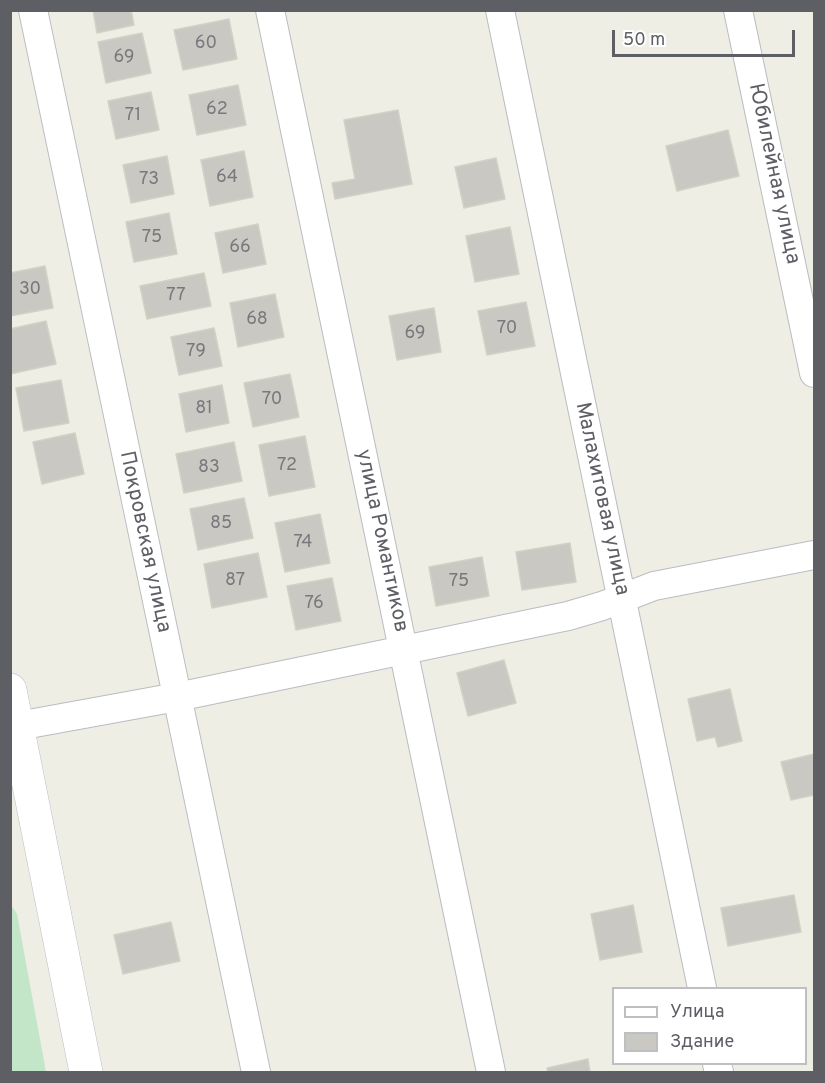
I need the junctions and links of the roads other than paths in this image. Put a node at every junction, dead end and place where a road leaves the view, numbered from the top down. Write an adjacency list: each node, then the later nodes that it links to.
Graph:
1 (33, 10): 10 (street, Покровская улица)
2 (270, 10): 8 (street, улица Романтиков)
3 (500, 10): 7 (street, Малахитовая улица)
4 (738, 10): 5 (street, Юбилейная улица)
5 (814, 374)
6 (814, 555): 7 (street)
7 (621, 598): 8 (street); 12 (street, Малахитовая улица)
8 (403, 650): 10 (street); 15 (street, улица Романтиков)
9 (10, 690): 11 (main road)
10 (177, 697): 11 (street); 14 (street, Покровская улица)
11 (18, 726): 13 (main road)
12 (702, 987)
13 (86, 1072)
14 (256, 1072)
15 (491, 1072)

